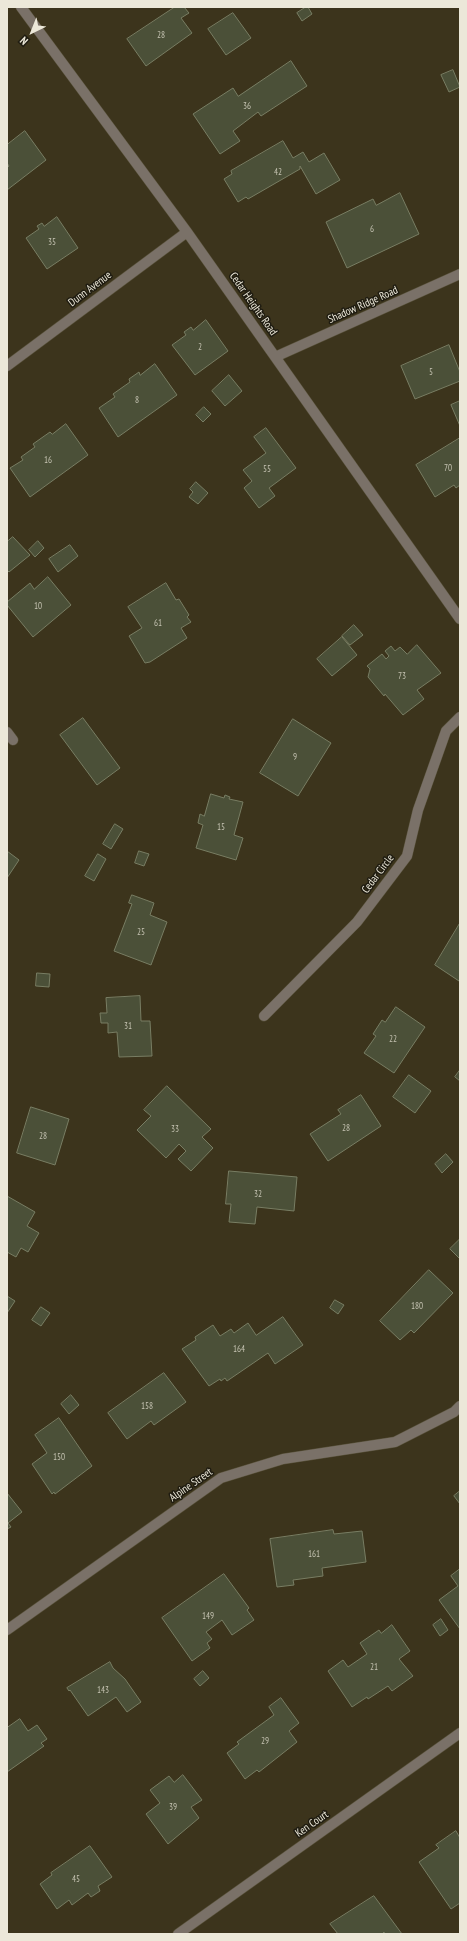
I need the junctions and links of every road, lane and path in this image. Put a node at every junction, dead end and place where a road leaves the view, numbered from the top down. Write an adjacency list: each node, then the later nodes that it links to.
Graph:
1 (20, 7): 2 (street, Cedar Heights Road)
2 (187, 232): 4 (street, Cedar Heights Road); 5 (street, Dunn Avenue)
3 (460, 274): 4 (street, Shadow Ridge Road)
4 (275, 358): 6 (street, Cedar Heights Road)
5 (7, 366)
6 (460, 619)
7 (460, 717): 8 (street, Cedar Circle)
8 (264, 1016)
9 (460, 1406): 10 (street, Alpine Street)
10 (7, 1630)
11 (460, 1733): 12 (street, Ken Court)
12 (178, 1934)

